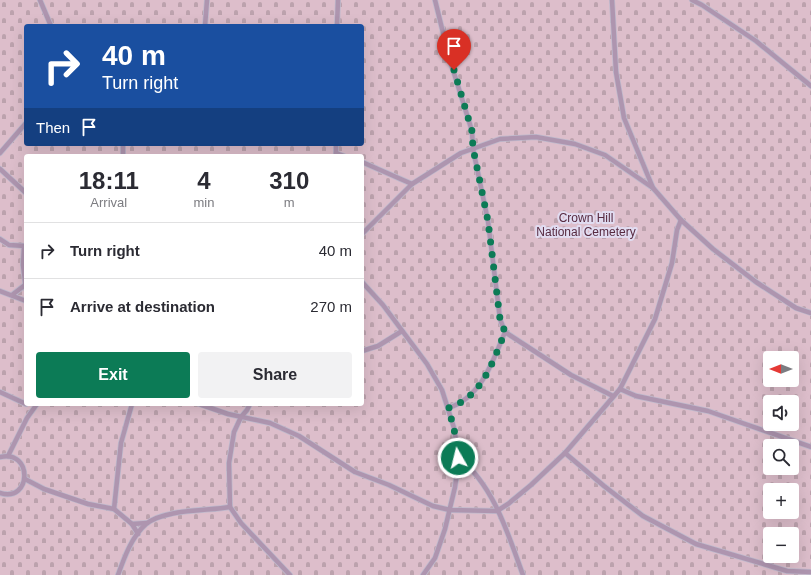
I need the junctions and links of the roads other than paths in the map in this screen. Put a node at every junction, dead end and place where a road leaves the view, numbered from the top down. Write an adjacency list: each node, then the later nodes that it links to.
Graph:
1 (40, 0): 8 (lane)
2 (207, 0): 9 (lane)
3 (338, 0): 10 (lane)
4 (435, 0): 13 (lane)
5 (612, 0): 18 (lane)
6 (692, 0): 7 (lane)
7 (704, 2): 11 (lane)
8 (50, 24)
9 (205, 24)
10 (337, 24)
11 (811, 86)
12 (24, 125): 14 (lane)
13 (473, 148): 17 (lane); 18 (lane); 31 (lane)
14 (0, 153)
15 (364, 163): 17 (lane)
16 (0, 169): 19 (lane)
17 (412, 184): 21 (lane)
18 (653, 188): 20 (lane)
19 (24, 192)
20 (681, 220): 29 (lane); 33 (lane)
21 (364, 232)
22 (0, 239): 23 (lane)
23 (24, 246)
24 (364, 284): 30 (lane)
25 (24, 288): 27 (lane)
26 (0, 291): 27 (lane)
27 (12, 295): 28 (lane)
28 (24, 299)
29 (811, 313)
30 (402, 330): 32 (lane); 41 (lane)
31 (505, 332): 35 (lane); 41 (lane)
32 (364, 350)
33 (620, 389): 35 (lane); 43 (lane)
34 (0, 392): 36 (lane)
35 (613, 396): 44 (lane)
36 (24, 403)
37 (35, 406): 45 (lane)
38 (131, 406): 51 (lane)
39 (205, 406): 42 (lane)
40 (249, 406): 42 (lane)
41 (448, 408): 47 (lane)
42 (241, 417): 50 (lane); 52 (lane)
43 (811, 447)
44 (565, 452): 53 (lane); 57 (lane)
45 (8, 456): 46 (lane); 48 (lane)
46 (0, 457)
47 (458, 458): 52 (lane); 53 (lane)
48 (25, 479): 49 (lane); 51 (lane)
49 (0, 493)
50 (230, 507): 54 (lane); 59 (lane)
51 (114, 508): 55 (lane)
52 (450, 510): 53 (lane); 60 (lane)
53 (497, 511): 61 (lane)
54 (147, 523): 55 (lane); 56 (lane)
55 (132, 524): 56 (lane)
56 (138, 534): 58 (lane)
57 (811, 572)
58 (118, 575)
59 (290, 575)
60 (423, 575)
61 (523, 575)

